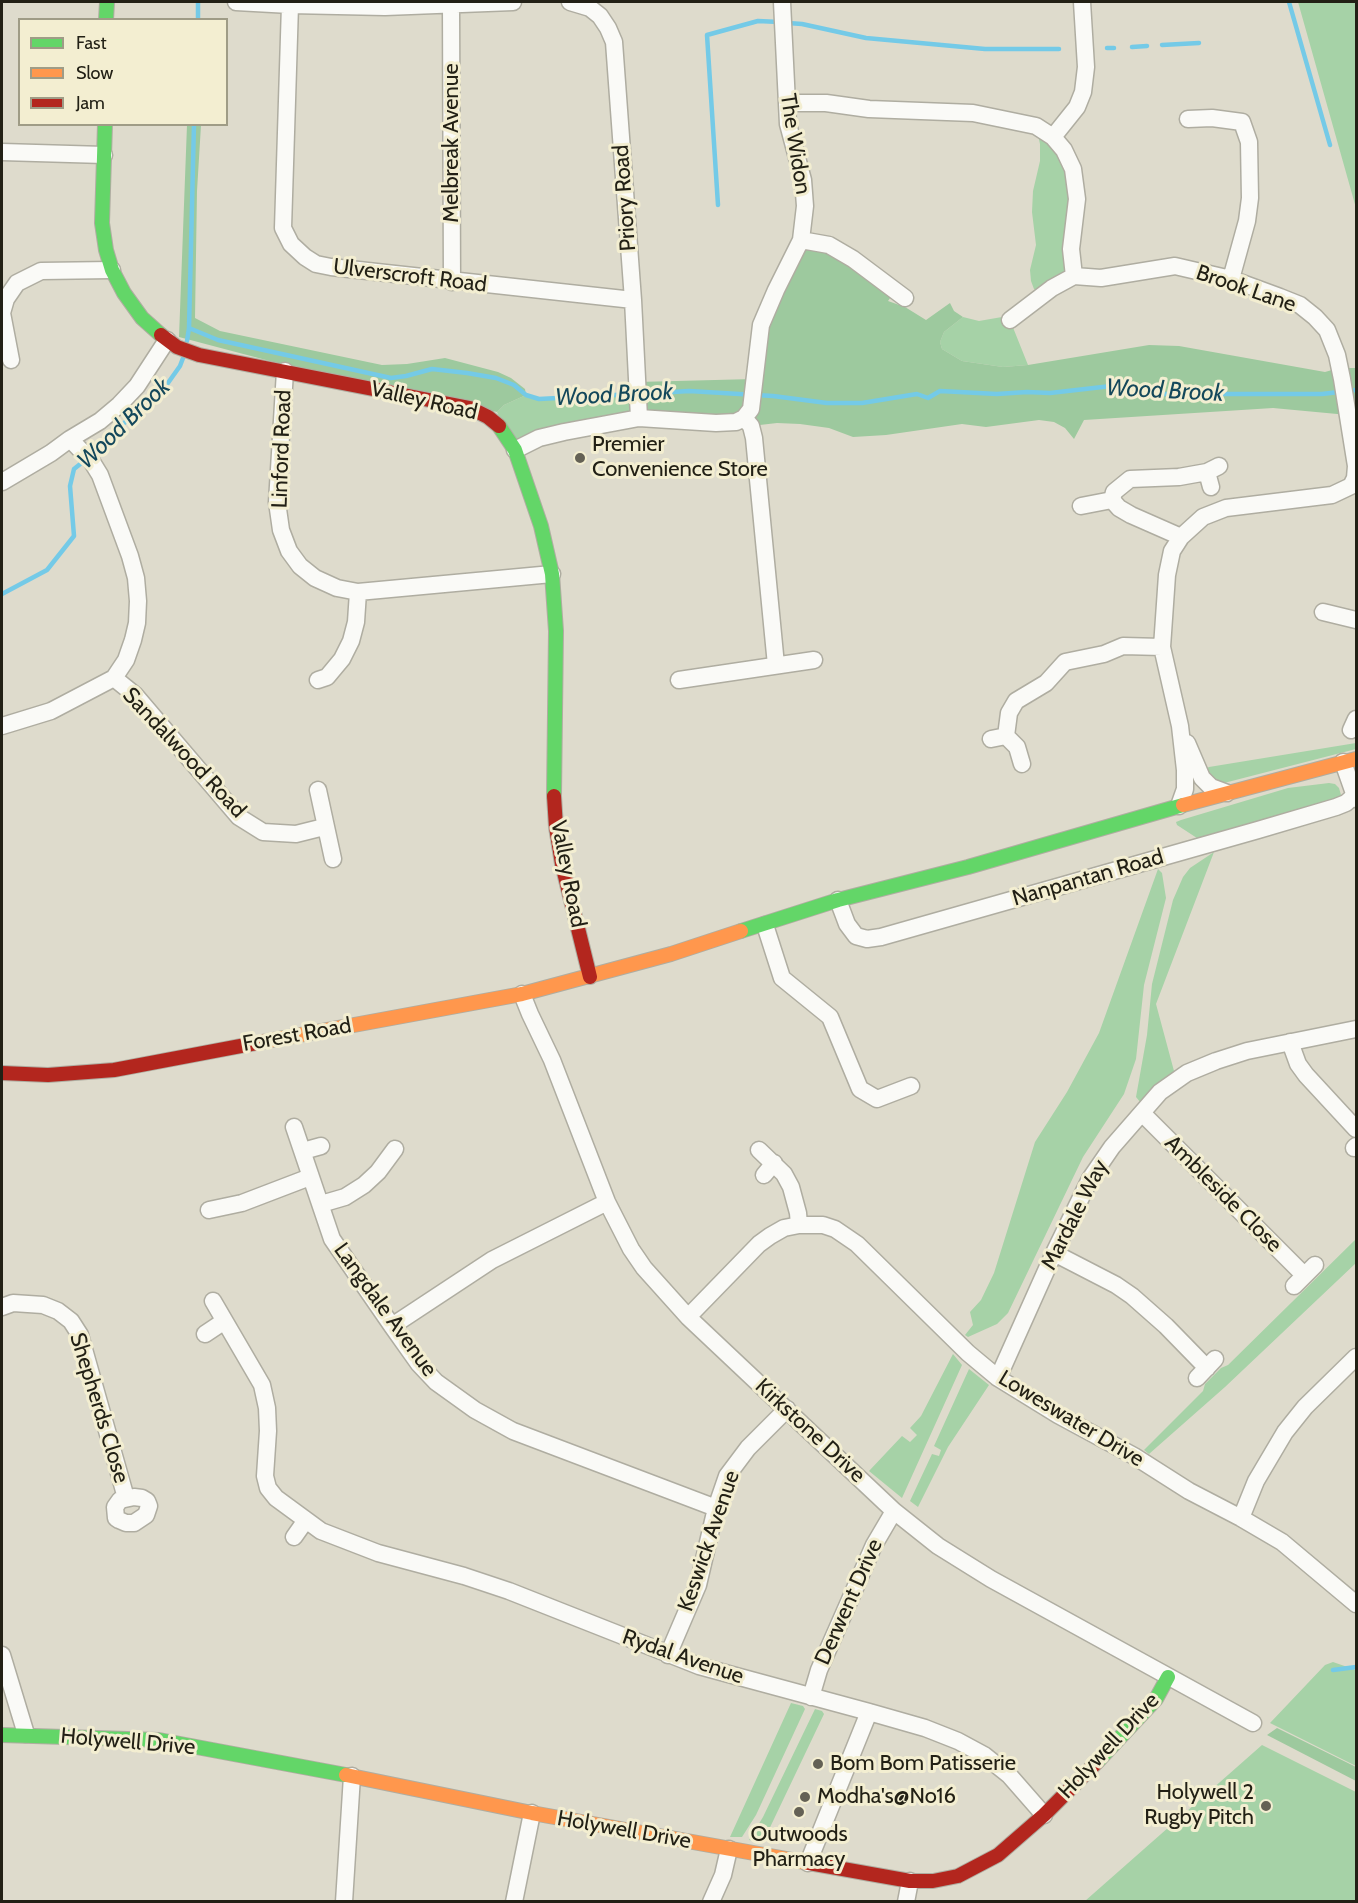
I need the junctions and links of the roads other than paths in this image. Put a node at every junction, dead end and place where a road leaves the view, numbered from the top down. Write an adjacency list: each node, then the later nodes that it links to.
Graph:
1 (107, 2): 10 (street)
2 (236, 2): 8 (street)
3 (513, 2): 7 (street)
4 (570, 2): 23 (street, Priory Road)
5 (1082, 2): 14 (street)
6 (384, 4): 7 (street); 8 (street)
7 (452, 4): 21 (street, Melbreak Avenue)
8 (290, 5): 21 (street, Ulverscroft Road)
9 (782, 15): 11 (street, The Widon)
10 (106, 18)
11 (787, 103): 14 (street); 17 (street, The Widon)
12 (1188, 119): 20 (street)
13 (105, 126): 16 (street, Valley Road)
14 (1053, 137): 19 (street)
15 (2, 152): 16 (street)
16 (104, 155): 18 (street, Valley Road)
17 (801, 240): 22 (street); 29 (street, The Widon)
18 (112, 270): 25 (street, Valley Road); 26 (street)
19 (1074, 276): 20 (street, Brook Lane); 24 (street)
20 (1231, 279): 34 (street, Brook Lane)
21 (452, 282): 23 (street, Ulverscroft Road)
22 (896, 297)
23 (633, 300): 28 (street, Priory Road)
24 (1010, 320)
25 (172, 344): 27 (street, Valley Road); 30 (street)
26 (11, 360)
27 (285, 371): 31 (street, Valley Road); 39 (street, Linford Road)
28 (639, 418): 29 (street); 31 (street)
29 (744, 418): 44 (street)
30 (74, 444): 33 (street); 45 (street, Sandalwood Road)
31 (515, 450): 38 (street, Valley Road)
32 (1212, 475): 35 (street)
33 (2, 482)
34 (1354, 490): 37 (street, Brook Lane)
35 (1112, 501): 36 (street); 37 (street)
36 (1081, 506)
37 (1181, 537): 42 (street, Brook Lane)
38 (552, 574): 39 (street, Linford Road); 60 (street, Valley Road)
39 (358, 592): 47 (street)
40 (1323, 612): 41 (street)
41 (1356, 620)
42 (1162, 647): 49 (street, Brook Lane); 51 (street)
43 (814, 660): 44 (street)
44 (776, 665): 46 (street)
45 (114, 678): 48 (street, Sandalwood Road); 56 (street, Sandalwood Road)
46 (679, 680)
47 (326, 681)
48 (2, 726)
49 (1180, 726): 53 (street, Brook Lane); 55 (street, Brook Lane)
50 (1350, 760): 53 (street, Nanpantan Road); 54 (street)
51 (1023, 764)
52 (318, 790): 56 (street)
53 (1227, 793): 55 (street, Nanpantan Road)
54 (1356, 797): 58 (street, Nanpantan Road)
55 (1179, 806): 58 (street, Nanpantan Road)
56 (324, 827): 57 (street)
57 (333, 859)
58 (838, 900): 59 (street, Nanpantan Road)
59 (765, 925): 60 (street, Nanpantan Road); 65 (street)
60 (590, 977): 61 (street, Forest Road)
61 (522, 994): 64 (street, Forest Road); 74 (street, Kirkstone Drive)
62 (1356, 1029): 63 (street, Mardale Way)
63 (1290, 1042): 66 (street, Mardale Way); 68 (street)
64 (2, 1073)
65 (911, 1086)
66 (1142, 1113): 78 (street, Mardale Way); 79 (street, Ambleside Close)
67 (294, 1127): 72 (street, Langdale Avenue)
68 (1356, 1129)
69 (321, 1146): 72 (street)
70 (395, 1149): 75 (street)
71 (759, 1150): 77 (street)
72 (303, 1152): 73 (street, Langdale Avenue)
73 (310, 1177): 75 (street, Langdale Avenue); 76 (street)
74 (607, 1202): 82 (street, Kirkstone Drive); 84 (street)
75 (321, 1204): 84 (street, Langdale Avenue)
76 (209, 1210)
77 (799, 1225): 82 (street, Loweswater Drive); 88 (street, Loweswater Drive)
78 (1054, 1253): 87 (street); 88 (street, Mardale Way)
79 (1304, 1275)
80 (213, 1301): 83 (street, Rydal Avenue)
81 (2, 1307): 90 (street, Shepherds Close)
82 (688, 1317): 89 (street, Kirkstone Drive)
83 (224, 1322): 85 (street); 94 (street, Rydal Avenue)
84 (392, 1326): 91 (street, Langdale Avenue)
85 (205, 1334)
86 (1356, 1356): 93 (street)
87 (1206, 1368)
88 (998, 1378): 93 (street, Loweswater Drive)
89 (787, 1409): 91 (street, Keswick Avenue); 92 (street, Kirkstone Drive)
90 (126, 1498)
91 (716, 1508): 98 (street, Keswick Avenue)
92 (894, 1511): 99 (street, Kirkstone Drive); 100 (street, Derwent Drive)
93 (1241, 1518): 96 (street, Loweswater Drive)
94 (306, 1520): 95 (street); 98 (street, Rydal Avenue)
95 (294, 1537)
96 (1356, 1604)
97 (2, 1655): 103 (street)
98 (668, 1655): 100 (street, Rydal Avenue)
99 (1168, 1677): 102 (street, Kirkstone Drive); 107 (street, Holywell Drive)
100 (812, 1697): 101 (street, Rydal Avenue)
101 (869, 1712): 107 (street, Rydal Avenue); 109 (street)
102 (1253, 1723)
103 (26, 1734): 104 (street, Holywell Drive); 105 (street, Holywell Drive)
104 (2, 1735)
105 (352, 1776): 106 (street, Holywell Drive); 111 (street)
106 (531, 1813): 108 (street, Holywell Drive); 112 (street)
107 (1044, 1815): 110 (street, Holywell Drive)
108 (729, 1849): 109 (street, Holywell Drive); 113 (street)
109 (808, 1863): 110 (street, Holywell Drive)
110 (910, 1881): 114 (street)
111 (344, 1902)
112 (514, 1902)
113 (711, 1902)
114 (906, 1902)

